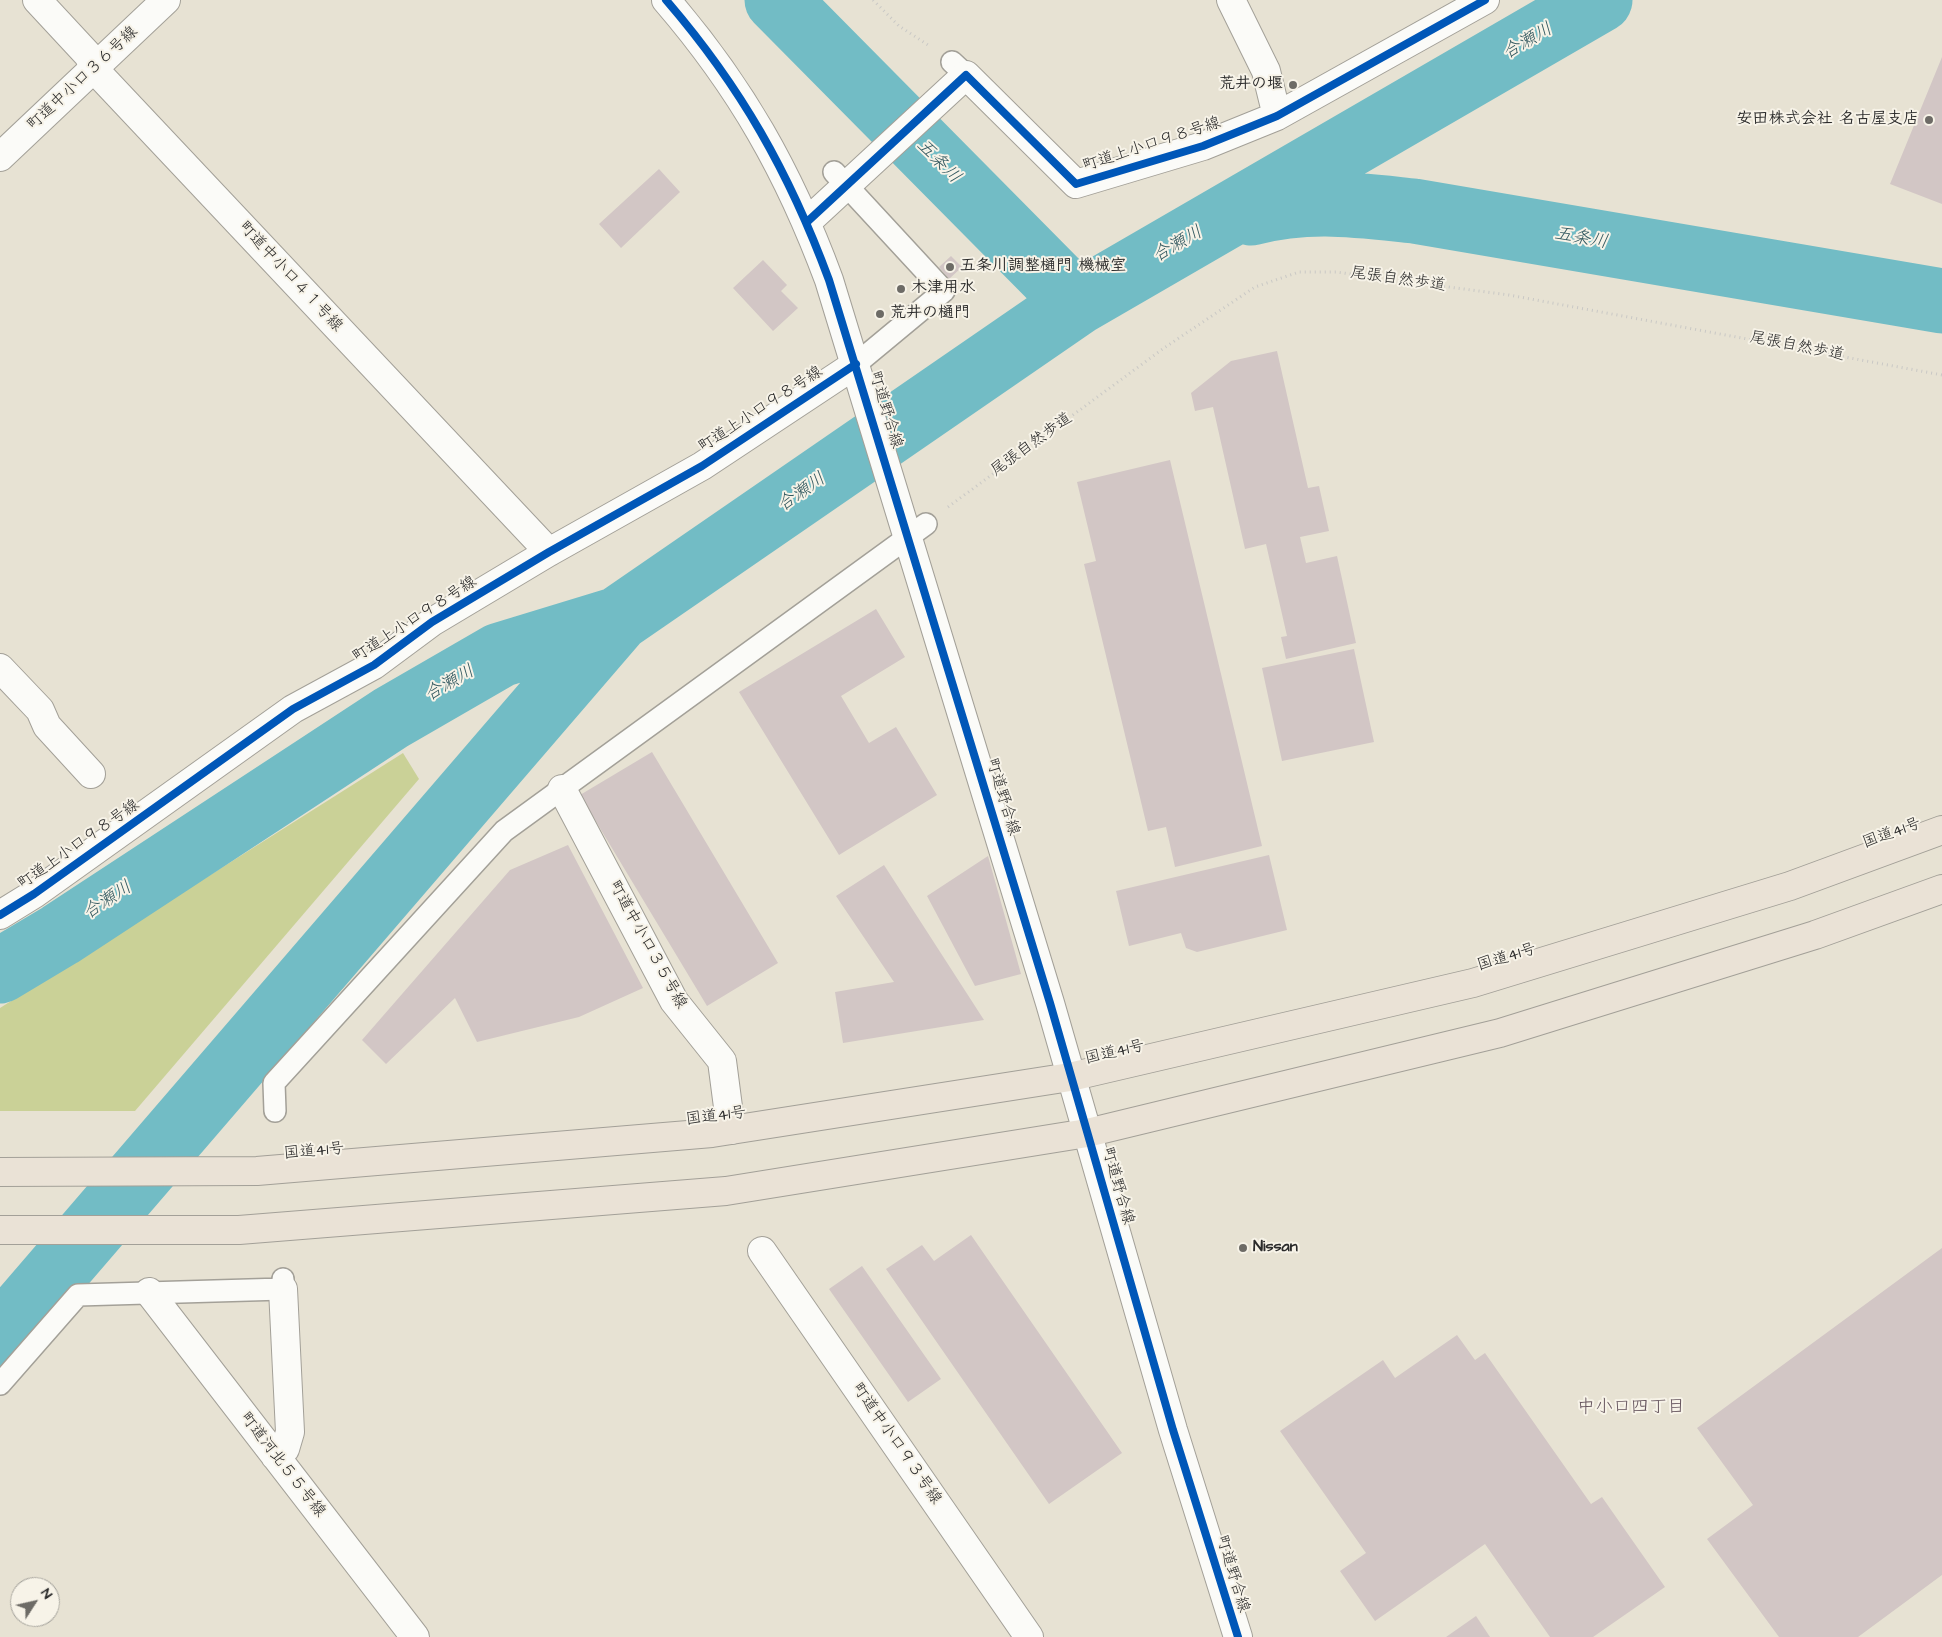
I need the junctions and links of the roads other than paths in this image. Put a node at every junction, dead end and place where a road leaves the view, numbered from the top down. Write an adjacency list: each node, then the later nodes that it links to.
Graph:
1 (36, 0): 6 (street, 町道中小口４１号線)
2 (166, 0): 6 (street, 町道中小口３６号線)
3 (666, 0): 10 (street, 町道野合線)
4 (1231, 0): 7 (street)
5 (1485, 0): 7 (street, 町道上小口９８号線)
6 (94, 68): 8 (street, 町道中小口３６号線); 13 (street, 町道中小口４１号線)
7 (1277, 116): 9 (street, 町道上小口９８号線)
8 (0, 157)
9 (846, 178): 10 (street); 11 (lane)
10 (807, 222): 11 (street, 町道野合線)
11 (857, 367): 12 (street, 町道野合線); 13 (street, 町道上小口９８号線)
12 (914, 530): 16 (lane); 20 (street, 町道野合線)
13 (549, 552): 19 (street, 町道上小口９８号線)
14 (0, 668): 15 (street)
15 (91, 774)
16 (562, 789): 21 (lane); 22 (street, 町道中小口３５号線)
17 (1942, 830): 20 (highway, 国道41号)
18 (1942, 889): 23 (highway)
19 (0, 915)
20 (1070, 1077): 22 (highway, 国道41号); 23 (street, 町道野合線)
21 (275, 1111)
22 (731, 1130): 24 (highway, 国道41号)
23 (1087, 1133): 25 (highway); 31 (street, 町道野合線)
24 (0, 1172)
25 (0, 1230)
26 (762, 1251): 33 (street, 町道中小口９３号線)
27 (283, 1284): 28 (lane); 30 (street)
28 (150, 1292): 29 (lane); 30 (street, 町道河北５５号線)
29 (0, 1384)
30 (275, 1456): 32 (street, 町道河北５５号線)
31 (1233, 1622)
32 (414, 1637)
33 (1029, 1637)

